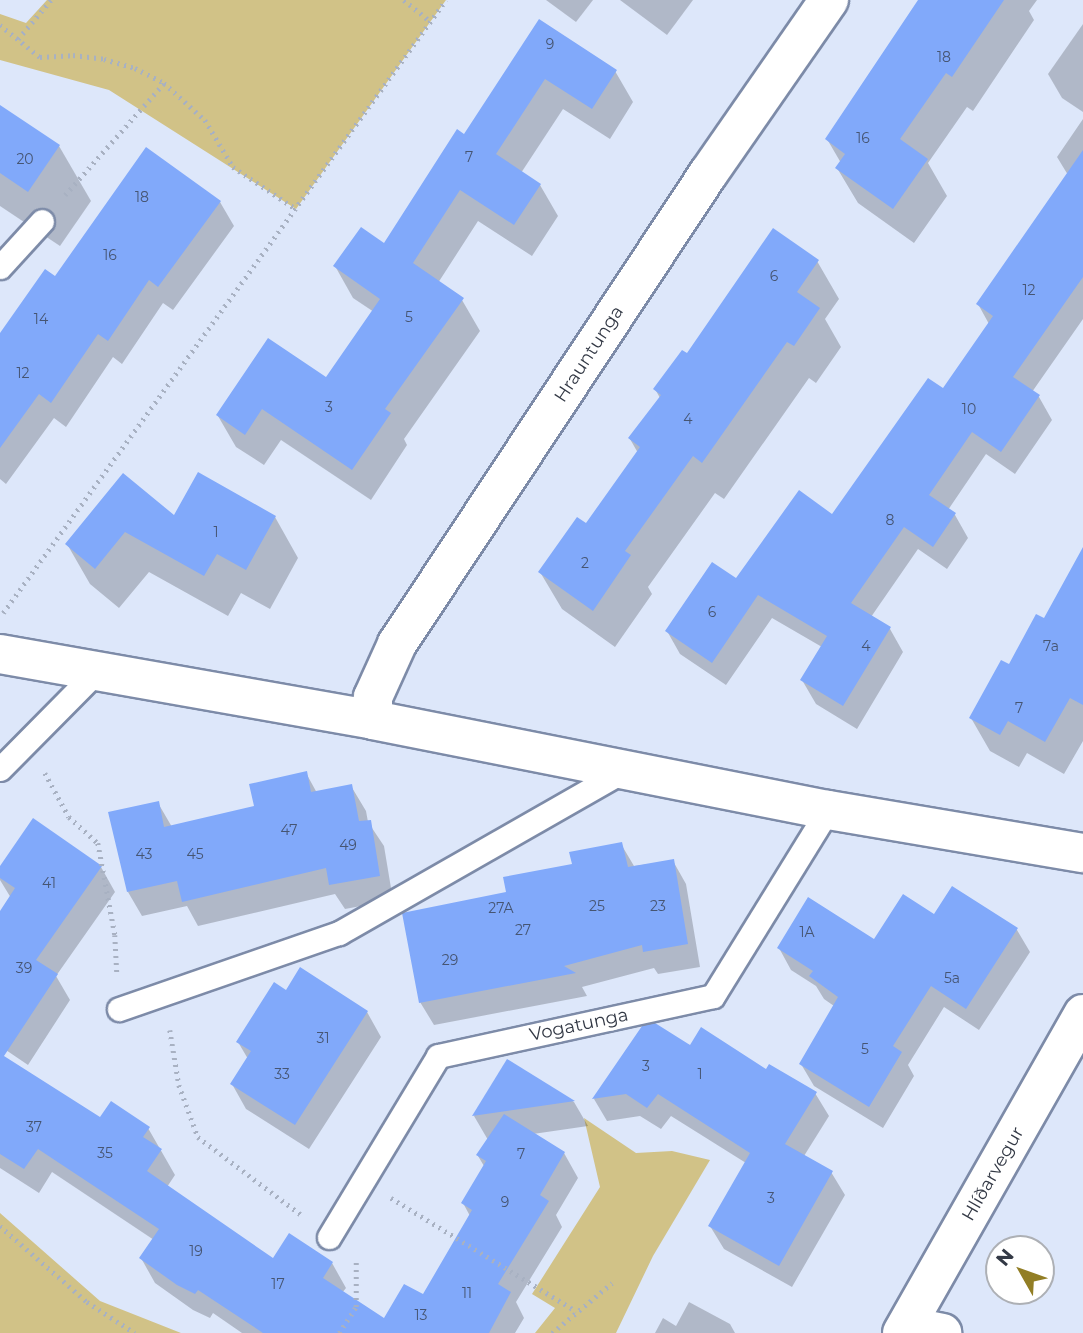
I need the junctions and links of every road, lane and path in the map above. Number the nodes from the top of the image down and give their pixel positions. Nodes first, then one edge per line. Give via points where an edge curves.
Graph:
1 (51, 0) edge
2 (404, 0) edge
3 (446, 0) edge
4 (829, 0) edge
5 (430, 22) junction
6 (0, 26) edge
7 (18, 40) junction
8 (164, 83) junction
9 (296, 209) junction
10 (42, 222) joint
11 (0, 267) edge
12 (0, 616) edge
13 (0, 654) edge
14 (97, 671) junction
15 (373, 720) junction
16 (27, 741) junction
17 (0, 769) edge
18 (623, 771) junction
19 (828, 810) junction
20 (1083, 853) edge
21 (164, 993) junction
22 (119, 1009) joint
23 (1083, 1014) edge
24 (363, 1181) junction
25 (0, 1226) edge
26 (329, 1237) junction
27 (612, 1283) dead end
28 (576, 1311) junction
29 (917, 1331) edge
30 (135, 1333) edge
31 (339, 1333) edge
32 (552, 1333) edge

1 - 7 path
2 - 5 path
3 - 5 path
4 - 15 street, Hrauntunga via 708,174 397,644 373,697
5 - 9 path
6 - 7 path
7 - 8 path via 40,57 104,59
8 - 9 path via 205,120 233,167
8 - 10 path
9 - 12 path
10 - 11 lane
13 - 14 street
14 - 15 street
14 - 16 lane
15 - 18 street
16 - 17 lane
16 - 22 path via 69,817 98,843 115,935
18 - 19 street
18 - 21 lane via 339,933
19 - 20 street
19 - 24 lane, Vogatunga via 713,996 438,1056
21 - 22 lane
21 - 26 path via 179,1085 198,1137
23 - 29 street, Hlíðarvegur
24 - 26 lane, Vogatunga
24 - 28 path
25 - 30 path via 87,1302
26 - 31 path via 356,1258 356,1307
27 - 28 path
28 - 32 path

